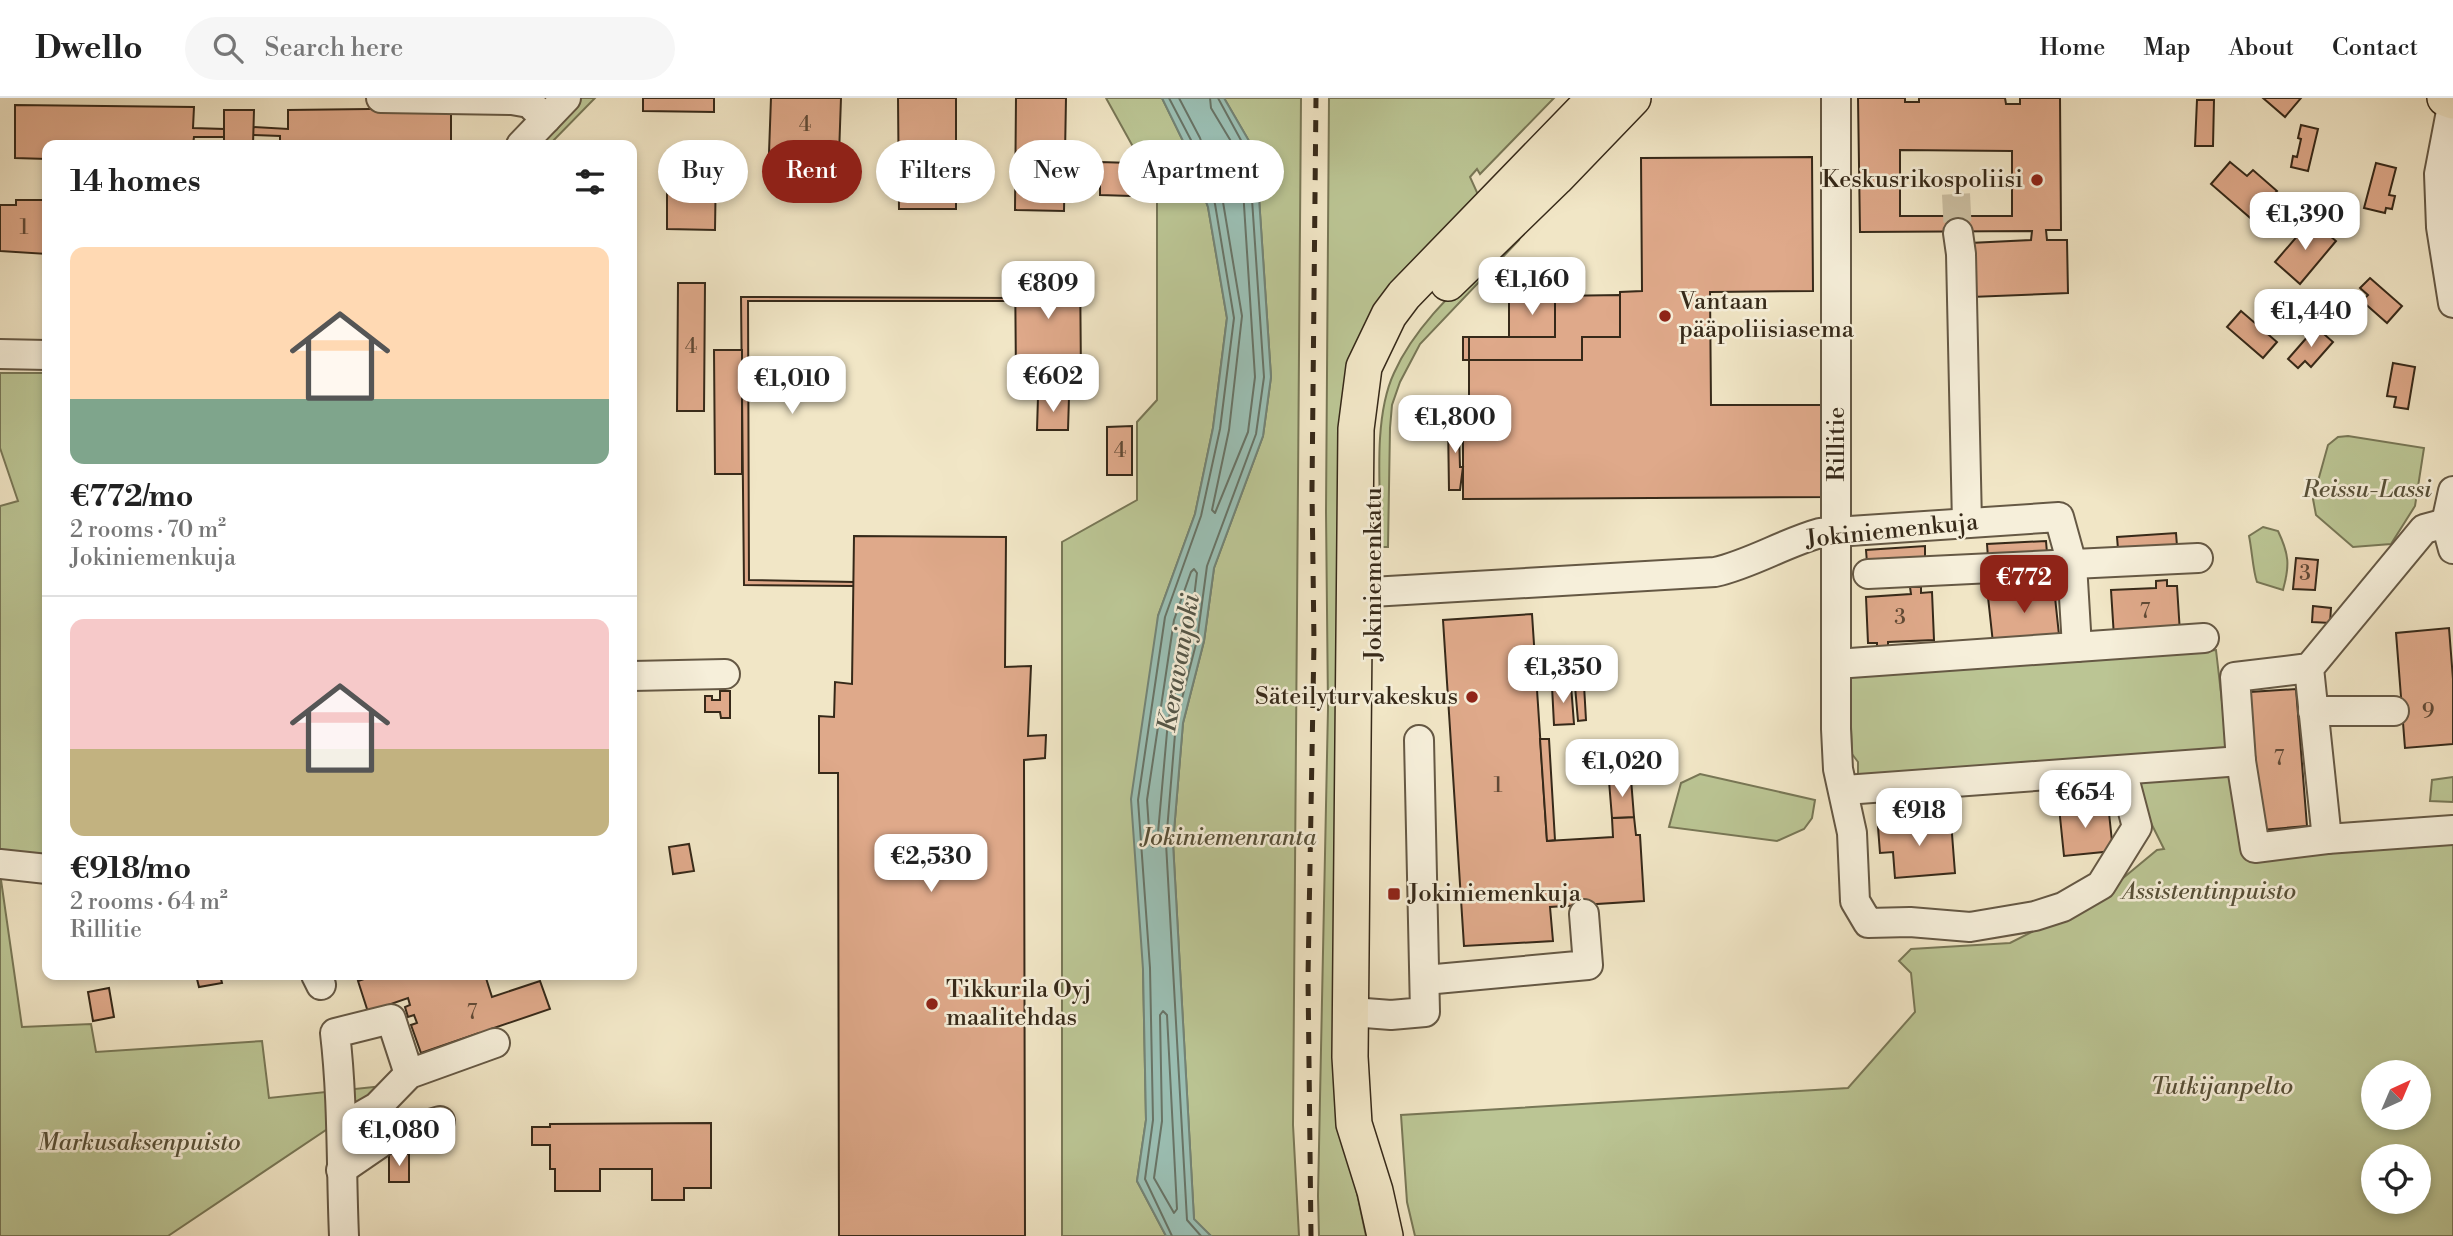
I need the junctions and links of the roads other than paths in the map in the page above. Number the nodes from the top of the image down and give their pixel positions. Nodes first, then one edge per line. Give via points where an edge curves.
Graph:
1 (381, 98) edge
2 (566, 98) edge
3 (1595, 98) edge
4 (1633, 98) edge
5 (1836, 98) edge
6 (2445, 98) edge
7 (2453, 101) edge
8 (545, 119) junction
9 (526, 140) edge
10 (1958, 233) tunnel mouth
11 (2453, 303) edge
12 (0, 354) edge
13 (42, 355) edge
14 (2453, 491) edge
15 (1968, 523) junction
16 (1838, 532) junction
17 (2450, 536) edge
18 (2198, 558) dead end
19 (2072, 564) junction
20 (1868, 574) dead end
21 (1364, 591) junction
22 (2204, 638) dead end
23 (2077, 647) junction
24 (1836, 664) junction
25 (2309, 668) junction
26 (725, 674) dead end
27 (637, 676) edge
28 (2394, 710) dead end
29 (2313, 712) junction
30 (1419, 740) dead end
31 (2241, 761) junction
32 (2122, 770) junction
33 (1845, 790) junction
34 (2453, 830) edge
35 (2327, 839) junction
36 (0, 864) edge
37 (42, 868) edge
38 (1584, 914) dead end
39 (1425, 980) junction
40 (1362, 1012) junction
41 (495, 1043) dead end
42 (410, 1074) junction
43 (440, 1121) dead end
44 (342, 1128) junction
45 (341, 1170) junction
46 (344, 1236) edge
47 (1385, 1236) edge

1 - 8 street via 512,100 529,103
2 - 8 street
3 - 21 main road, Jokiniemenkatu via 1404,295 1378,335 1364,367 1356,429
4 - 21 main road, Jokiniemenkatu via 1428,302 1398,341 1385,369 1375,423
5 - 16 street, Rillitie
6 - 7 main road
7 - 11 street via 2439,174 2441,226
8 - 9 street
10 - 15 street
12 - 13 street
14 - 17 street
15 - 16 street, Jokiniemenkuja
15 - 19 street, Jokiniemenkuja via 2059,517
16 - 21 street, Jokiniemenkuja via 1799,539 1715,572
16 - 24 street, Rillitie
17 - 25 street via 2424,529
18 - 19 street
19 - 20 street
19 - 23 street
21 - 40 main road, Jokiniemenkatu
22 - 23 street
23 - 24 street
24 - 33 street, Rillitie via 1838,769
25 - 29 street
25 - 31 street via 2235,677
26 - 27 street
28 - 29 street
29 - 35 street
30 - 39 street
31 - 32 street
31 - 35 street via 2255,848
32 - 33 street
32 - 33 street, Rillitie via 2137,827 2101,886 2035,916 1970,927 1868,923 1855,901
34 - 35 street
36 - 37 street
38 - 39 street via 1588,965
39 - 40 street via 1425,1012
40 - 47 main road, Jokiniemenkatu via 1375,1191
41 - 42 street
42 - 44 street via 377,1107
42 - 44 street via 391,1019 335,1033
43 - 45 street via 392,1135
44 - 45 street
45 - 46 street

